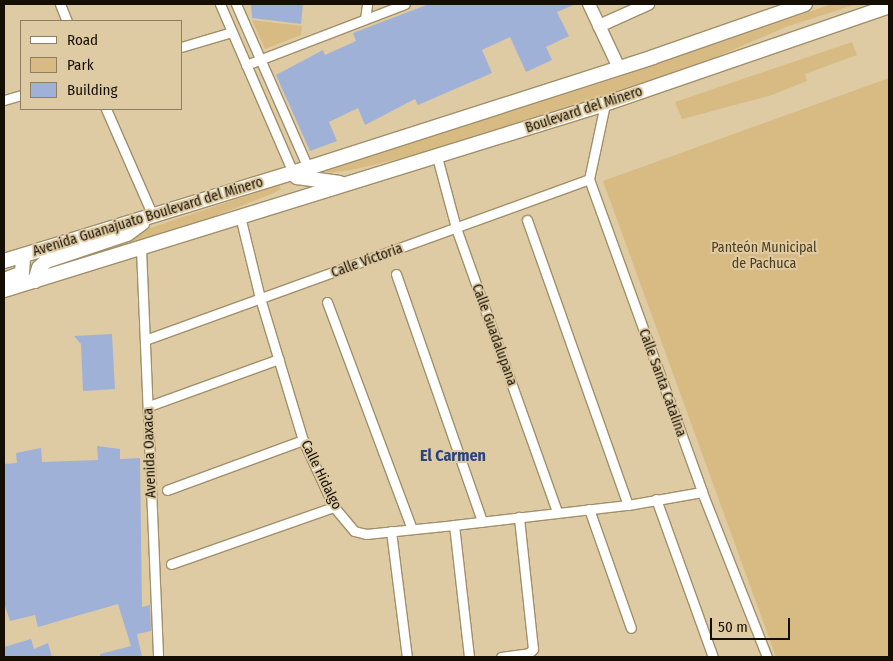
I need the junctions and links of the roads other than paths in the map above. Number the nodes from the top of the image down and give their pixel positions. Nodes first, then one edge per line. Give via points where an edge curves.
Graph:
1 (60, 4) edge
2 (220, 4) edge
3 (236, 4) edge
4 (367, 4) edge
5 (405, 4) edge
6 (589, 4) edge
7 (648, 4) edge
8 (805, 4) edge
9 (889, 6) edge
10 (365, 19) junction
11 (68, 20) edge
12 (599, 26) junction
13 (232, 32) junction
14 (182, 47) edge
15 (261, 60) junction
16 (246, 65) junction
17 (619, 68) junction
18 (20, 95) edge
19 (4, 100) edge
20 (604, 104) junction
21 (106, 110) edge
22 (437, 157) junction
23 (301, 173) junction
24 (589, 180) junction
25 (346, 184) junction
26 (275, 205) junction
27 (153, 216) junction
28 (240, 216) junction
29 (527, 220) dead end
30 (456, 228) junction
31 (78, 249) junction
32 (141, 249) junction
33 (14, 260) edge
34 (76, 269) junction
35 (44, 272) junction
36 (396, 274) dead end
37 (4, 280) edge
38 (4, 290) edge
39 (260, 298) junction
40 (327, 302) dead end
41 (145, 340) junction
42 (279, 359) junction
43 (149, 406) junction
44 (303, 440) junction
45 (167, 490) dead end
46 (702, 492) junction
47 (656, 499) junction
48 (628, 505) junction
49 (334, 507) junction
50 (589, 509) junction
51 (557, 512) junction
52 (519, 517) junction
53 (482, 521) junction
54 (454, 525) junction
55 (412, 529) junction
56 (391, 531) junction
57 (171, 564) dead end
58 (631, 628) dead end
59 (158, 657) edge
60 (407, 657) edge
61 (469, 657) edge
62 (501, 657) edge
63 (713, 657) edge
64 (768, 657) edge

1 - 11 street
2 - 13 street
3 - 15 street
4 - 10 street
5 - 10 street
6 - 12 street
7 - 12 street
8 - 17 main road, Boulevard del Minero
9 - 20 main road, Boulevard del Minero
10 - 15 street
12 - 17 street
13 - 14 street
13 - 16 street
15 - 16 street
15 - 23 street
16 - 23 street
17 - 23 main road, Boulevard del Minero
18 - 19 street
20 - 22 main road, Boulevard del Minero
20 - 24 street
21 - 27 street
22 - 25 main road, Boulevard del Minero
22 - 30 street, Calle Guadalupana
23 - 25 main road
23 - 26 main road
23 - 27 main road, Avenida Guanajuato Boulevard del Minero
24 - 30 street, Calle Victoria
24 - 46 street, Calle Santa Catalina
25 - 26 main road, Boulevard del Minero
26 - 28 main road, Avenida Guanajuato Boulevard del Minero
27 - 31 main road via 126,234
27 - 33 main road, Avenida Guanajuato Boulevard del Minero
28 - 32 main road, Avenida Guanajuato Boulevard del Minero
28 - 39 street, Calle Hidalgo
29 - 48 street
30 - 39 street, Calle Victoria
30 - 51 street, Calle Guadalupana
31 - 34 main road via 73,257
31 - 35 main road via 53,257
32 - 34 main road, Avenida Guanajuato Boulevard del Minero
32 - 41 street, Avenida Oaxaca
33 - 35 main road
33 - 37 main road via 22,273
34 - 35 main road, Avenida Guanajuato Boulevard del Minero
35 - 38 main road, Avenida Guanajuato Boulevard del Minero via 35,281
36 - 53 street
39 - 41 street, Calle Victoria
39 - 42 street, Calle Hidalgo
40 - 55 street
41 - 43 street, Avenida Oaxaca
42 - 43 street
42 - 44 street, Calle Hidalgo
43 - 59 street, Avenida Oaxaca
44 - 45 street
44 - 49 street, Calle Hidalgo
46 - 47 street, Calle Hidalgo
46 - 64 street, Calle Santa Catalina
47 - 48 street, Calle Hidalgo
47 - 63 street
48 - 50 street, Calle Hidalgo
49 - 56 street, Calle Hidalgo via 354,531 366,534
49 - 57 street
50 - 51 street, Calle Hidalgo
50 - 58 street
51 - 52 street, Calle Hidalgo
52 - 53 street, Calle Hidalgo
52 - 62 street via 533,649 528,653
53 - 54 street, Calle Hidalgo
54 - 55 street, Calle Hidalgo
54 - 61 street
55 - 56 street, Calle Hidalgo
56 - 60 street

